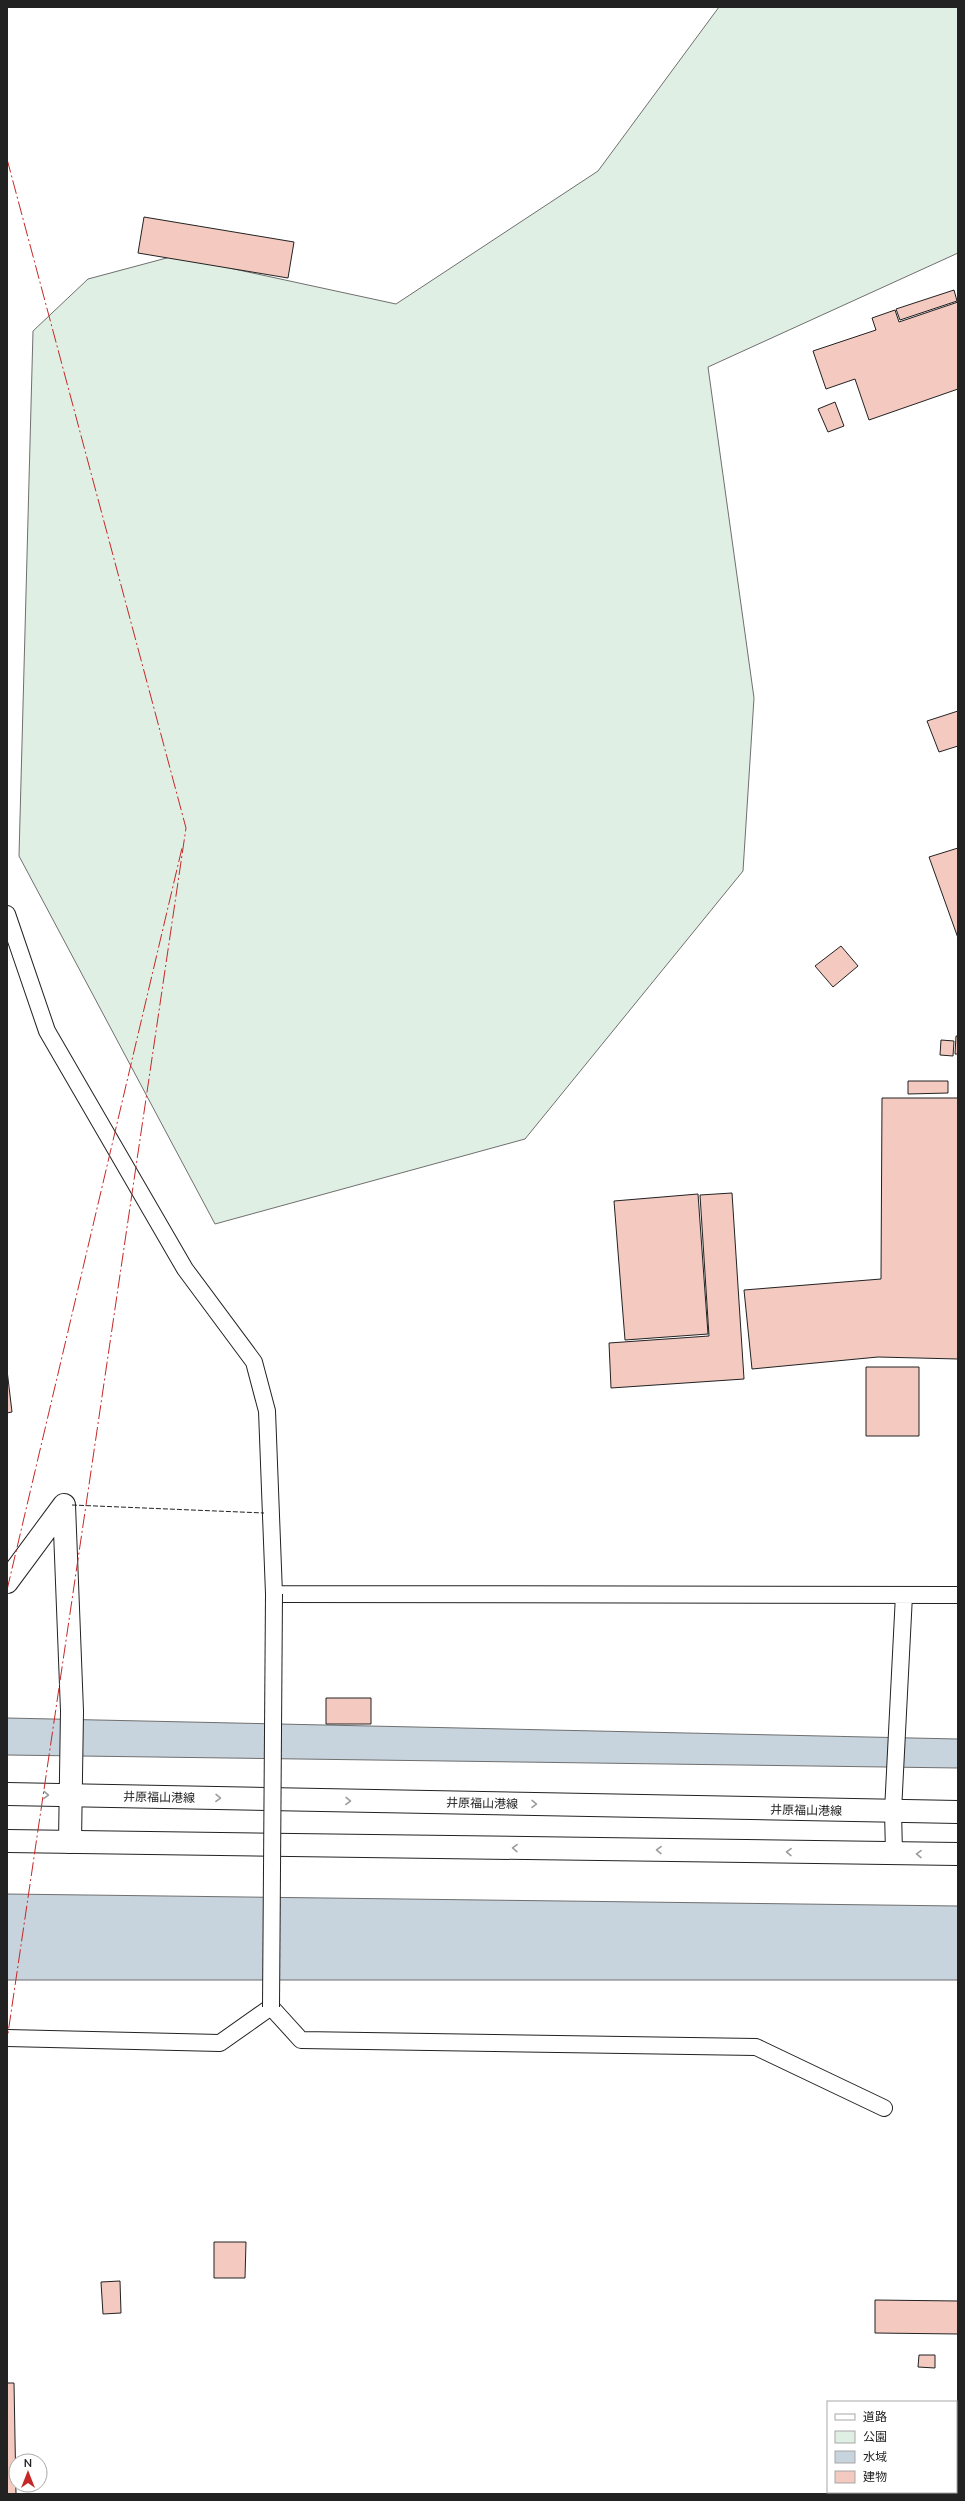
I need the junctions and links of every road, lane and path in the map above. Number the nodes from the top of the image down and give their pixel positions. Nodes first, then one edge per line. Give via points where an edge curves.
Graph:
1 (7, 914) edge
2 (7, 1582) edge
3 (274, 1594) junction
4 (904, 1595) junction
5 (958, 1595) edge
6 (7, 1794) edge
7 (70, 1796) junction
8 (893, 1811) junction
9 (958, 1812) edge
10 (7, 1841) edge
11 (70, 1842) junction
12 (894, 1854) junction
13 (958, 1854) edge
14 (271, 2007) junction
15 (7, 2038) edge
16 (884, 2108) dead end

1 - 3 lane via 46,1031 185,1269 254,1362 267,1411
2 - 7 main road via 64,1505 72,1711
3 - 4 lane
3 - 14 lane, bridge
4 - 5 lane
4 - 8 lane
6 -> 7 main road, 井原福山港線
7 -> 8 main road, 井原福山港線
7 - 11 main road
8 - 9 main road, 井原福山港線
8 - 12 lane
10 - 11 main road
12 -> 11 main road
13 -> 12 main road
14 - 15 lane via 220,2043
14 - 16 lane via 302,2040 756,2047

